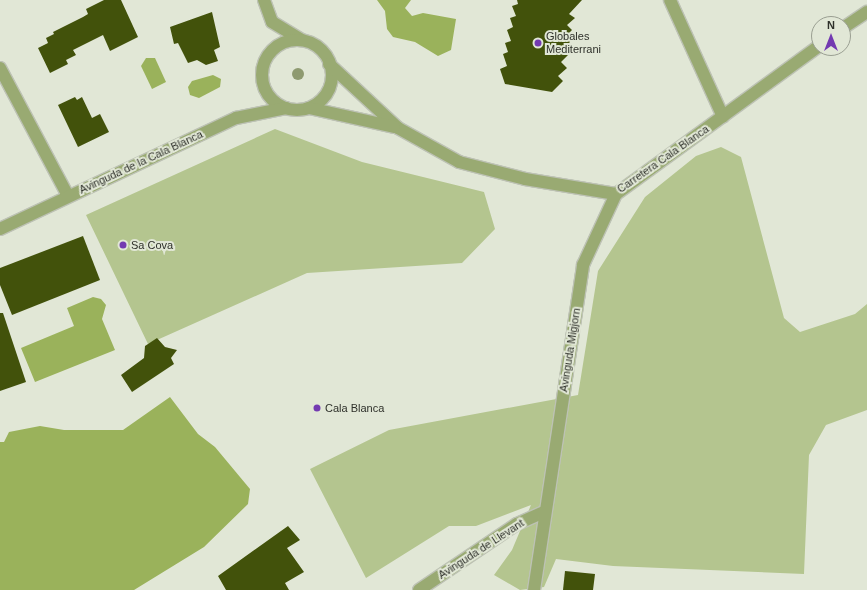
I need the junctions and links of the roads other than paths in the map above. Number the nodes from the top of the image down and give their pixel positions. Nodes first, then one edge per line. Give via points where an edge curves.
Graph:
1 (264, 0) edge
2 (670, 0) edge
3 (867, 12) edge
4 (851, 23) edge
5 (302, 40) junction
6 (811, 52) edge
7 (329, 64) junction
8 (0, 68) edge
9 (286, 108) junction
10 (309, 108) junction
11 (723, 118) junction
12 (398, 128) junction
13 (616, 194) junction
14 (68, 196) junction
15 (0, 229) edge
16 (544, 512) junction
17 (419, 590) edge
18 (534, 590) edge

1 - 5 street via 272,22
2 - 11 street
3 - 4 street
5 - 7 street via 322,50
5 - 9 street via 279,44 264,61 263,84 268,94
6 - 11 street, Carretera Cala Blanca
7 - 10 street via 331,82 326,93
7 - 12 street, Carretera Cala Blanca
8 - 14 street
9 - 10 street
9 - 14 street, Avinguda de la Cala Blanca via 236,118
10 - 12 street, Carretera Cala Blanca via 347,114
11 - 13 street, Carretera Cala Blanca
12 - 13 street, Carretera Cala Blanca via 459,162 525,179
13 - 16 street, Avinguda Migjorn via 583,265
14 - 15 street, Avinguda de la Cala Blanca
16 - 17 street, Avinguda de Llevant via 517,524
16 - 18 street, Avinguda Migjorn

